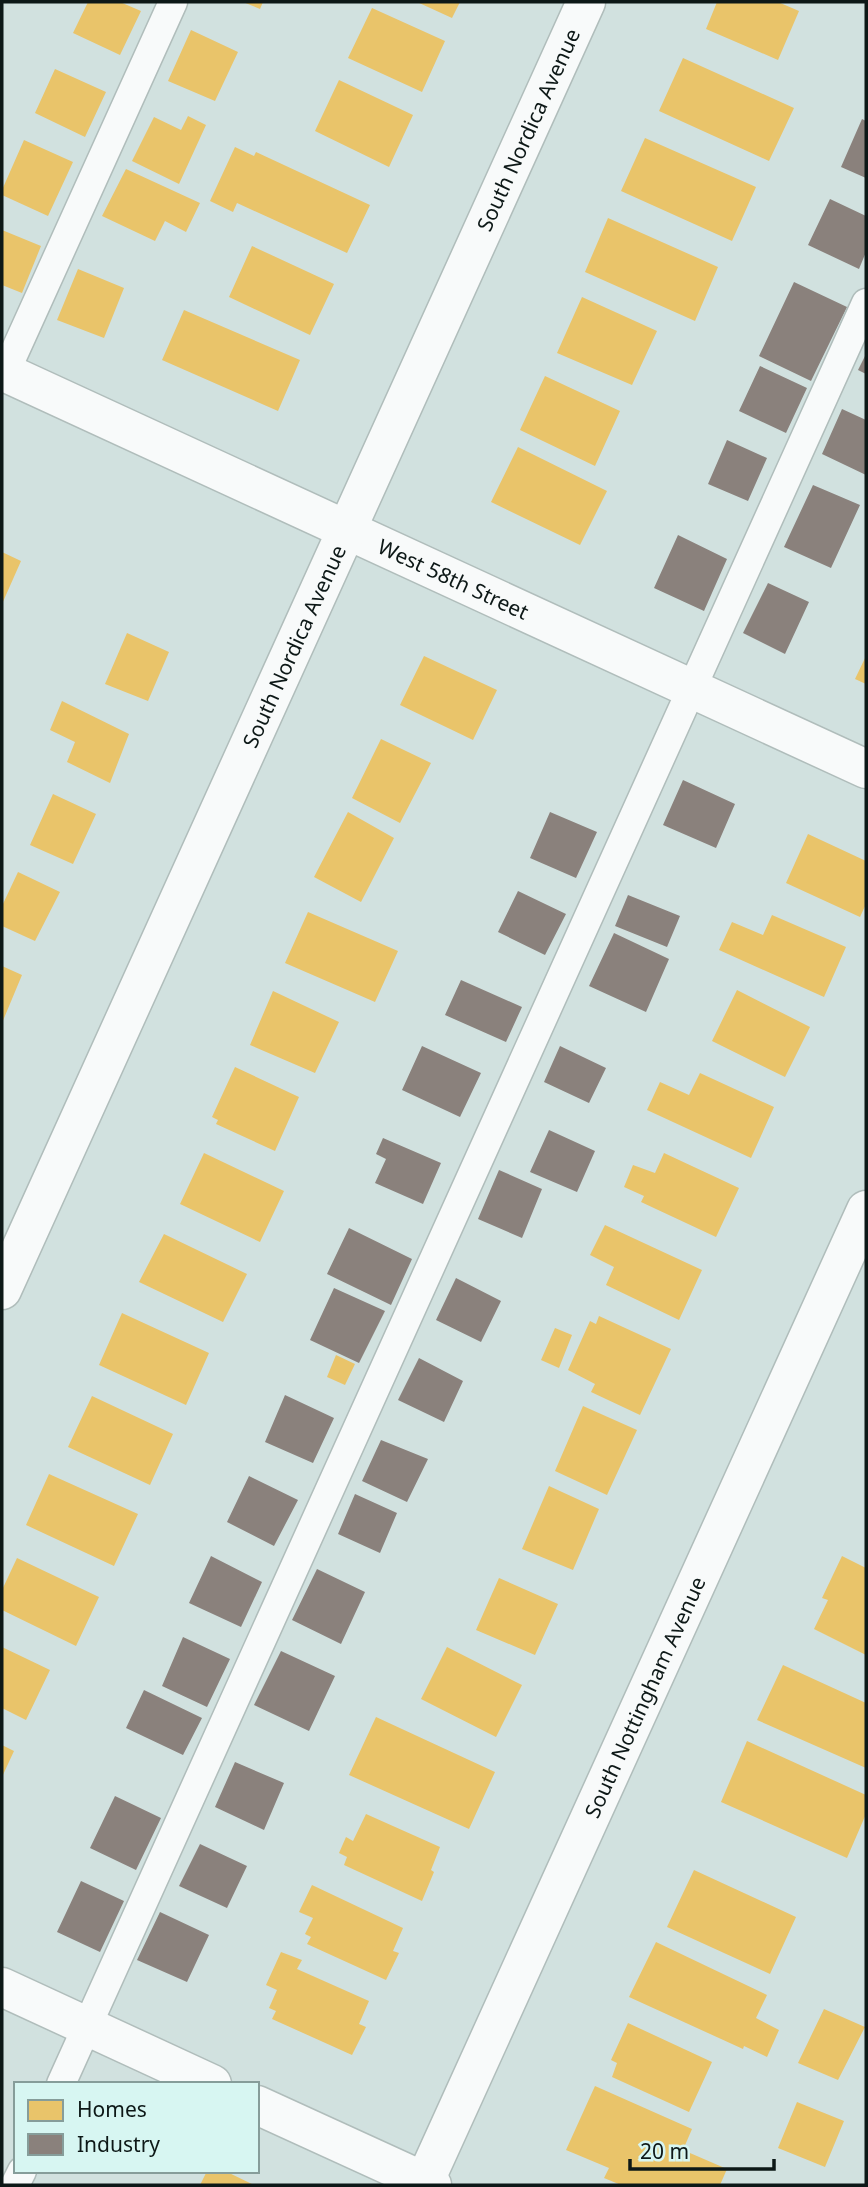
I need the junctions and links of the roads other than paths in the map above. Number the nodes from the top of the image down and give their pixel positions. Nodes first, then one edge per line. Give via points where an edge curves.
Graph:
1 (173, 2) edge
2 (586, 2) edge
3 (866, 303) edge
4 (4, 372) edge
5 (346, 530) junction
6 (692, 689) junction
7 (866, 769) edge
8 (866, 1210) edge
9 (2, 1290) edge
10 (2, 1987) edge
11 (87, 2026) junction
12 (62, 2082) edge
13 (208, 2082) edge
14 (259, 2106) edge
15 (427, 2184) edge

1 - 4 lane
2 - 5 street, South Nordica Avenue
3 - 6 lane
4 - 5 street, West 58th Street
5 - 6 street, West 58th Street
5 - 9 street, South Nordica Avenue
6 - 7 street, West 58th Street
6 - 11 lane
8 - 15 street, South Nottingham Avenue
10 - 11 street
11 - 12 lane
11 - 13 street
14 - 15 street

